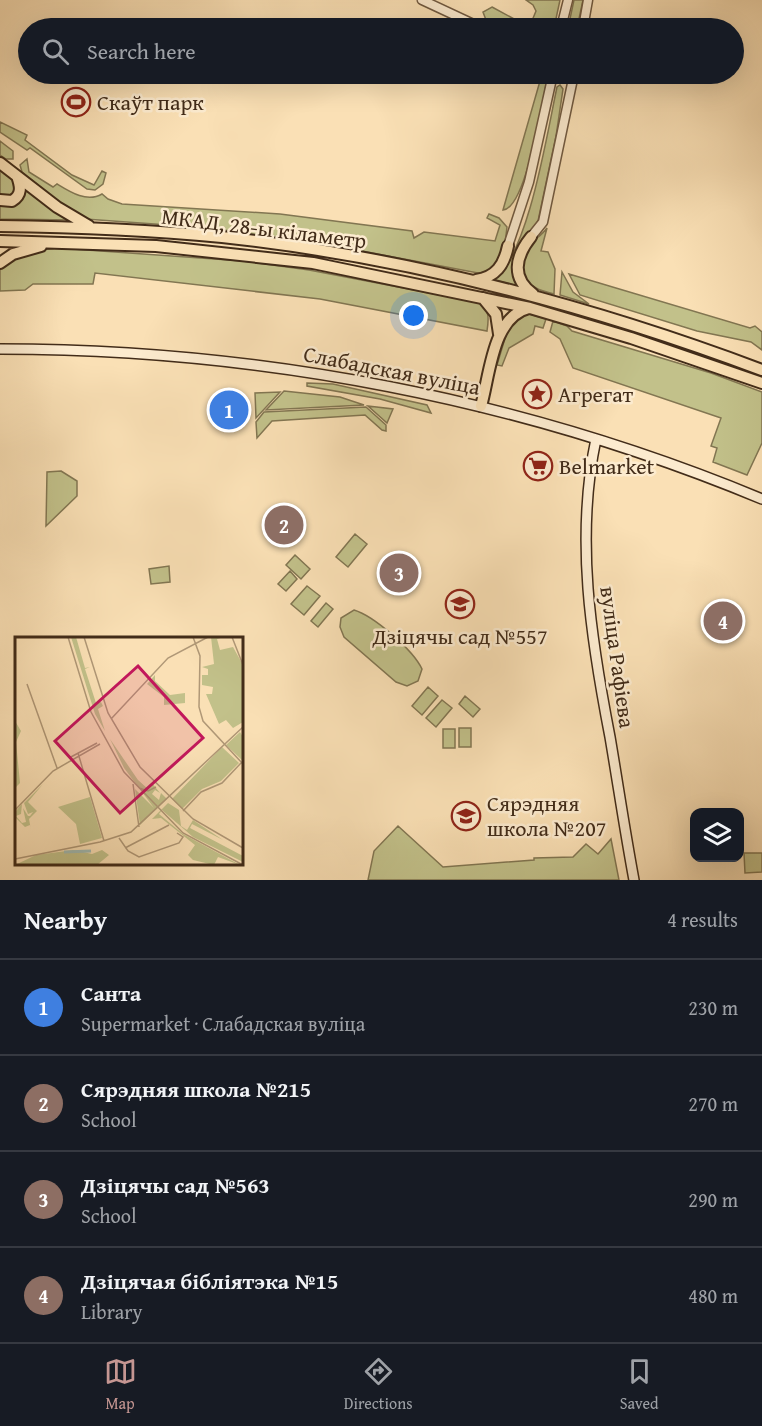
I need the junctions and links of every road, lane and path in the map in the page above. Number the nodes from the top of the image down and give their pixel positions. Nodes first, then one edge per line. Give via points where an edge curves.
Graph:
1 (422, 0) edge
2 (568, 0) edge
3 (588, 0) edge
4 (461, 18) edge
5 (564, 18) edge
6 (585, 18) edge
7 (551, 84) edge
8 (571, 84) edge
9 (0, 163) edge
10 (17, 176) junction
11 (0, 200) edge
12 (0, 226) edge
13 (100, 229) junction
14 (531, 237) joint
15 (0, 241) edge
16 (59, 242) junction
17 (508, 246) joint
18 (0, 263) edge
19 (469, 280) junction
20 (480, 296) junction
21 (538, 298) junction
22 (530, 308) junction
23 (499, 336) junction
24 (0, 349) edge
25 (762, 370) edge
26 (762, 383) edge
27 (481, 406) junction
28 (596, 439) junction
29 (762, 499) edge
30 (634, 880) edge

1 - 4 street
2 - 5 street
3 - 6 street
7 - 17 street via 529,182
8 - 14 street via 543,222
9 - 10 highway
10 - 11 highway via 19,195 12,201
10 - 13 highway via 77,220
12 - 13 highway, МКАД, 28-ы кіламетр
13 - 19 highway, МКАД, 28-ы кіламетр via 222,237
14 - 21 highway via 520,254 517,270 521,283
15 - 16 highway, МКАД, 28-ы кіламетр
16 - 18 highway via 27,249
16 - 20 highway, МКАД, 28-ы кіламетр via 267,257
17 - 19 highway via 505,261 497,271
19 - 21 highway, МКАД, 28-ы кіламетр
20 - 22 highway, МКАД, 28-ы кіламетр
20 - 23 highway via 496,314
21 - 25 highway, МКАД, 28-ы кіламетр
22 - 23 highway via 510,317
22 - 26 highway, МКАД, 28-ы кіламетр
23 - 27 highway
24 - 27 main road, Слабадская вуліца via 136,354 268,367
27 - 28 main road, Слабадская вуліца
28 - 29 main road, Слабадская вуліца via 672,463
28 - 30 main road, вуліца Рафіева via 587,504 590,612 598,680

